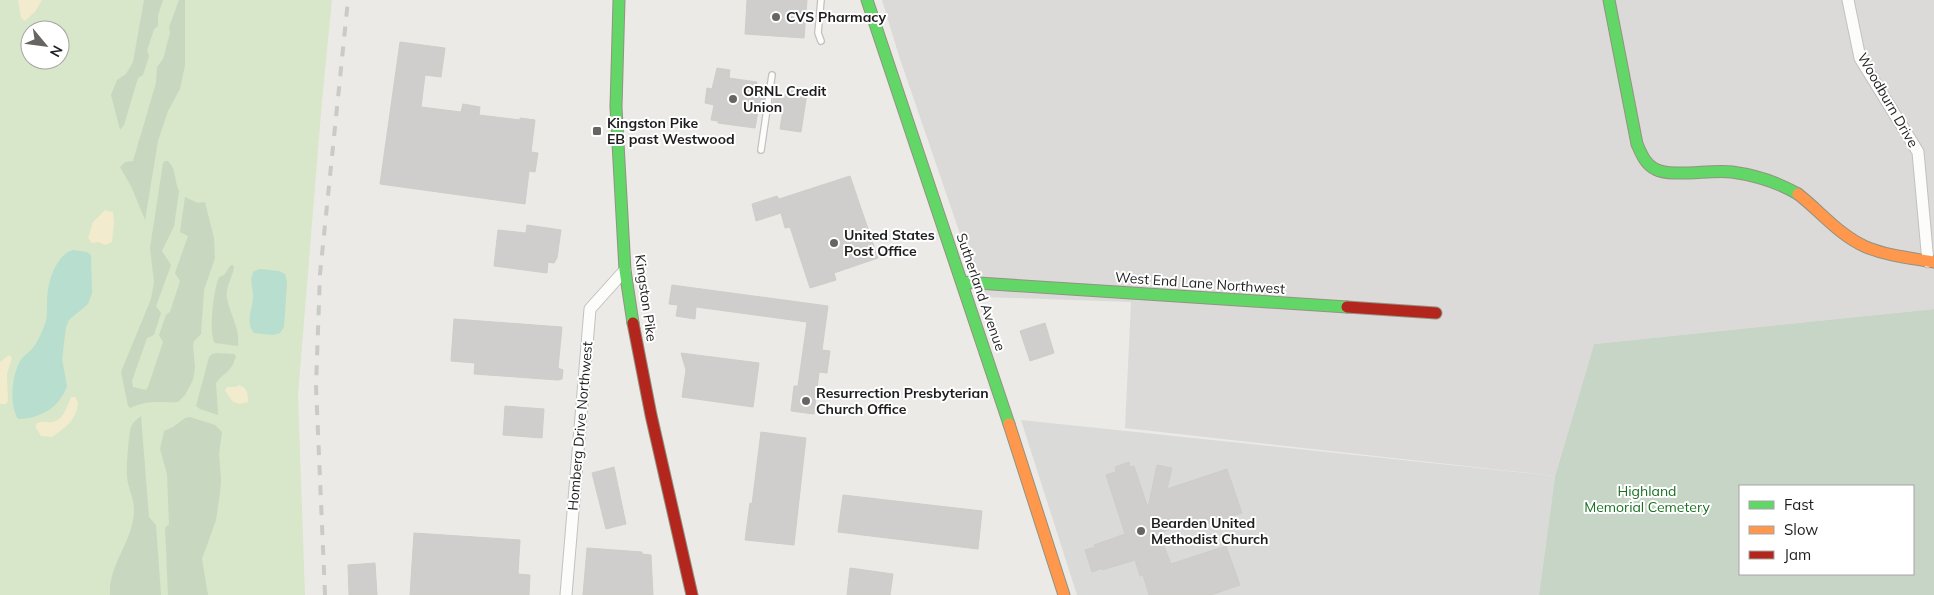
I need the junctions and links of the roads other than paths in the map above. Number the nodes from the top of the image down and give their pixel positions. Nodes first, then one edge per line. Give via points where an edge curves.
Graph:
1 (619, 0) edge
2 (821, 0) edge
3 (867, 0) edge
4 (1609, 0) edge
5 (1848, 0) edge
6 (821, 41) dead end
7 (772, 75) dead end
8 (761, 150) dead end
9 (1931, 262) edge
10 (625, 270) junction
11 (962, 282) junction
12 (1436, 313) dead end
13 (566, 595) edge
14 (692, 595) edge
15 (1064, 595) edge

1 - 10 street, Kingston Pike via 616,107
2 - 6 lane via 818,33
3 - 11 street, Sutherland Avenue
4 - 9 street via 1637,144 1644,159 1655,168 1669,172 1732,172 1760,178 1799,195 1836,228 1864,246 1889,255
5 - 9 street, Woodburn Drive via 1860,58 1918,152
7 - 8 lane
10 - 13 street, Homberg Drive Northwest via 590,309
10 - 14 street, Kingston Pike via 650,416
11 - 12 street, West End Lane Northwest
11 - 15 street, Sutherland Avenue

